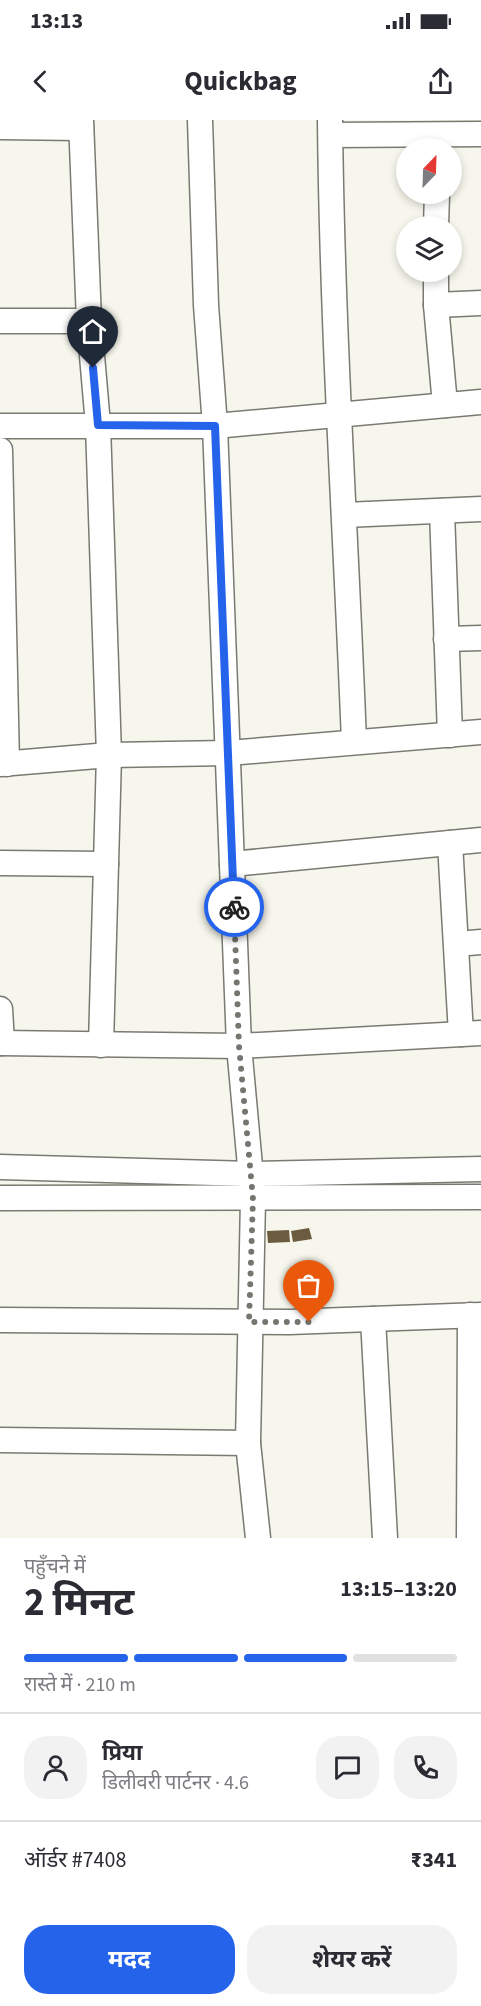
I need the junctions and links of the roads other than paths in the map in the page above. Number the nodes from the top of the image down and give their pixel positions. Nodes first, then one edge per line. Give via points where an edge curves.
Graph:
1 (200, 120) edge
2 (81, 124) edge
3 (0, 127) edge
4 (331, 128) edge
5 (481, 134) edge
6 (407, 138) edge
7 (459, 138) edge
8 (436, 282) edge
9 (481, 303) edge
10 (436, 305) junction
11 (0, 321) edge
12 (89, 321) junction
13 (481, 402) edge
14 (445, 405) junction
15 (338, 415) junction
16 (98, 425) junction
17 (0, 426) edge
18 (215, 426) junction
19 (0, 450) edge
20 (481, 509) edge
21 (442, 511) junction
22 (345, 514) junction
23 (1, 529) edge
24 (481, 638) edge
25 (446, 639) junction
26 (2, 652) edge
27 (481, 732) edge
28 (450, 735) junction
29 (354, 742) junction
30 (228, 753) junction
31 (109, 755) junction
32 (3, 764) edge
33 (481, 840) edge
34 (450, 843) junction
35 (0, 863) edge
36 (106, 864) junction
37 (232, 864) junction
38 (481, 942) edge
39 (457, 944) junction
40 (0, 1009) edge
41 (471, 1034) edge
42 (1, 1043) edge
43 (100, 1045) junction
44 (239, 1046) junction
45 (0, 1167) edge
46 (481, 1169) edge
47 (251, 1174) junction
48 (481, 1197) edge
49 (0, 1198) edge
50 (253, 1199) junction
51 (476, 1315) edge
52 (373, 1319) junction
53 (0, 1320) edge
54 (249, 1322) junction
55 (475, 1415) edge
56 (0, 1440) edge
57 (248, 1443) junction
58 (475, 1511) edge
59 (258, 1538) edge
60 (385, 1538) edge
61 (469, 1538) edge

1 - 18 street via 206,305
2 - 3 street
2 - 12 street
4 - 6 street
4 - 15 street
5 - 7 street
8 - 10 street
9 - 10 street
10 - 14 street
11 - 12 street
12 - 16 street
13 - 14 street
14 - 15 street
15 - 18 street
15 - 22 street
16 - 17 street
16 - 18 street
16 - 31 street
18 - 30 street
19 - 23 street
20 - 21 street
21 - 22 street
21 - 25 street
22 - 29 street
23 - 26 street
24 - 25 street
25 - 28 street
26 - 32 street
27 - 28 street
28 - 29 street
29 - 30 street
30 - 31 street
30 - 37 street
31 - 32 street
31 - 36 street
33 - 34 street
34 - 37 street
34 - 39 street
35 - 36 street
36 - 43 street
37 - 44 street
38 - 39 street
39 - 41 street
40 - 42 street
41 - 44 street
42 - 43 street
43 - 44 street
44 - 47 street
45 - 47 street
46 - 47 street
47 - 50 street
48 - 50 street
49 - 50 street
50 - 54 street
51 - 52 street
51 - 55 street
52 - 54 street
52 - 60 street
53 - 54 street
54 - 57 street
55 - 58 street
56 - 57 street
57 - 59 street
58 - 61 street

